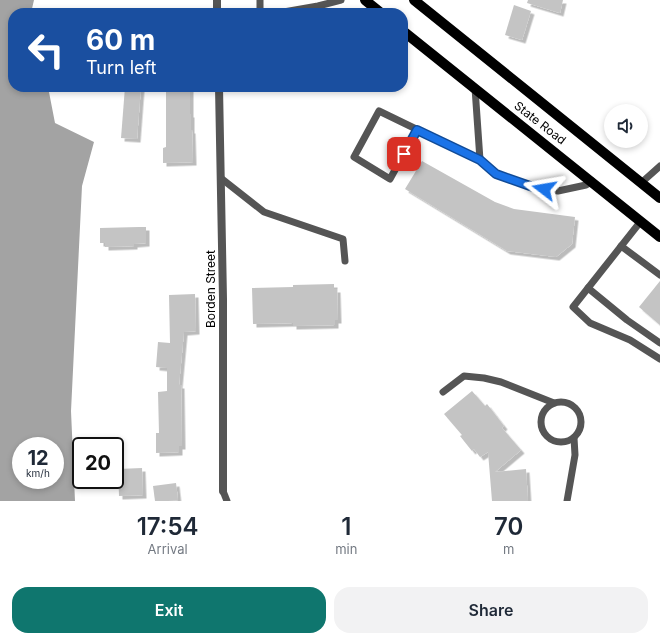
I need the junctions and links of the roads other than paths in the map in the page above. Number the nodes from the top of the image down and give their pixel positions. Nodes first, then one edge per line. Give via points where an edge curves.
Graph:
1 (312, 0) edge
2 (341, 0) edge
3 (364, 0) edge
4 (414, 0) edge
5 (318, 6) junction
6 (307, 8) edge
7 (374, 8) edge
8 (408, 35) edge
9 (475, 88) junction
10 (219, 92) edge
11 (417, 130) junction
12 (480, 160) junction
13 (660, 166) edge
14 (222, 179) junction
15 (592, 182) junction
16 (641, 183) junction
17 (660, 198) edge
18 (641, 221) junction
19 (660, 236) edge
20 (620, 246) junction
21 (345, 261) dead end
22 (660, 275) edge
23 (588, 288) junction
24 (660, 343) edge
25 (660, 359) edge
26 (443, 392) dead end
27 (554, 403) junction
28 (574, 438) junction
29 (223, 491) joint
30 (227, 501) edge
31 (567, 501) edge

1 - 5 lane
2 - 5 lane
3 - 7 main road
4 - 16 main road, State Road
5 - 6 lane
8 - 9 main road, State Road
9 - 12 lane
9 - 15 main road, State Road
10 - 14 street, Borden Street
11 - 11 lane via 379,111 354,157 390,179
11 - 12 lane
12 - 15 lane via 496,174 530,186 558,191
13 - 16 lane
14 - 21 lane via 264,212 343,238
14 - 29 street, Borden Street
15 - 18 main road, State Road
16 - 17 main road, State Road
18 - 19 main road, State Road
18 - 20 lane
20 - 22 lane
20 - 23 lane
23 - 24 lane
23 - 25 lane via 573,307 590,323 630,340
26 - 27 lane via 464,376 471,376 501,382
27 - 28 lane via 570,404 581,417 581,428
27 - 28 lane via 545,410 541,421 544,432 552,440 564,442
28 - 31 lane via 575,455
29 - 30 lane

